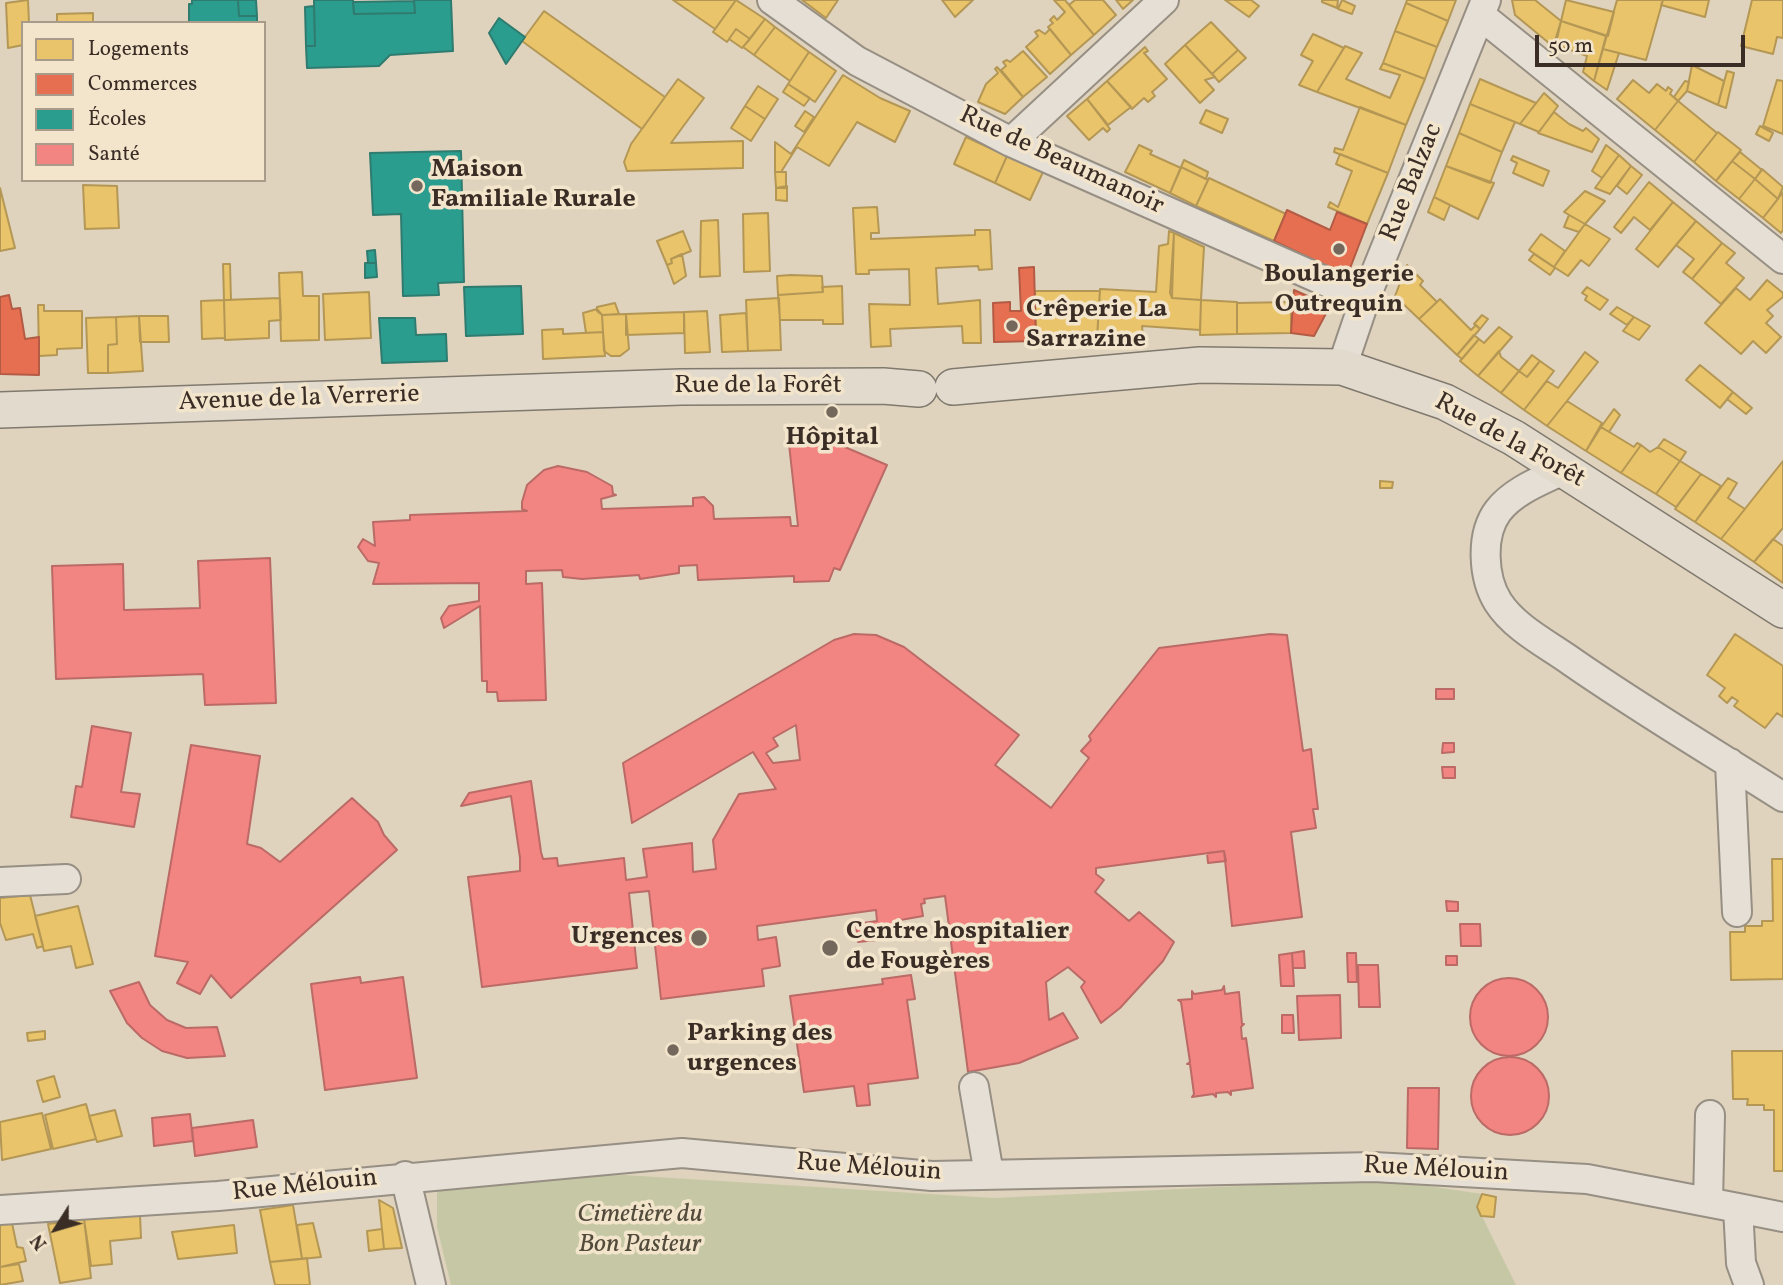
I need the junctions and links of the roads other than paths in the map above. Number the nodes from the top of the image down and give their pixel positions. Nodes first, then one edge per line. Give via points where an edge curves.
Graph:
1 (772, 0) edge
2 (1164, 0) edge
3 (1483, 8) edge
4 (1011, 142) junction
5 (1783, 259) edge
6 (1365, 299) junction
7 (1342, 367) junction
8 (597, 389) joint
9 (0, 410) edge
10 (1565, 469) junction
11 (1783, 610) edge
12 (1730, 764) junction
13 (1783, 797) edge
14 (66, 879) dead end
15 (0, 882) edge
16 (1737, 912) dead end
17 (974, 1087) dead end
18 (1710, 1115) dead end
19 (989, 1174) junction
20 (405, 1176) junction
21 (1708, 1202) junction
22 (1738, 1208) junction
23 (0, 1210) edge
24 (1783, 1217) edge
25 (431, 1285) edge
26 (1749, 1285) edge

1 - 4 street, Rue de Beaumanoir via 857,61
2 - 4 street
3 - 5 street
3 - 6 street, Rue Balzac
4 - 6 street, Rue de Beaumanoir
6 - 7 street, Rue Balzac
7 - 8 main road, Rue de la Forêt via 1200,365 936,388
7 - 10 main road, Rue de la Forêt via 1445,402
8 - 9 main road, Avenue de la Verrerie
10 - 11 main road, Rue de la Forêt
10 - 12 street via 1523,490 1498,511 1488,535 1485,560 1497,601 1516,622 1648,715
12 - 13 street
12 - 16 street
14 - 15 street
17 - 19 street
18 - 21 street
19 - 20 street, Rue Mélouin via 932,1176 682,1153
19 - 21 street, Rue Mélouin via 1374,1167 1587,1178
20 - 23 street, Rue Mélouin
20 - 25 street
21 - 22 street, Rue Mélouin
22 - 24 street, Rue Mélouin
22 - 26 street via 1741,1263

